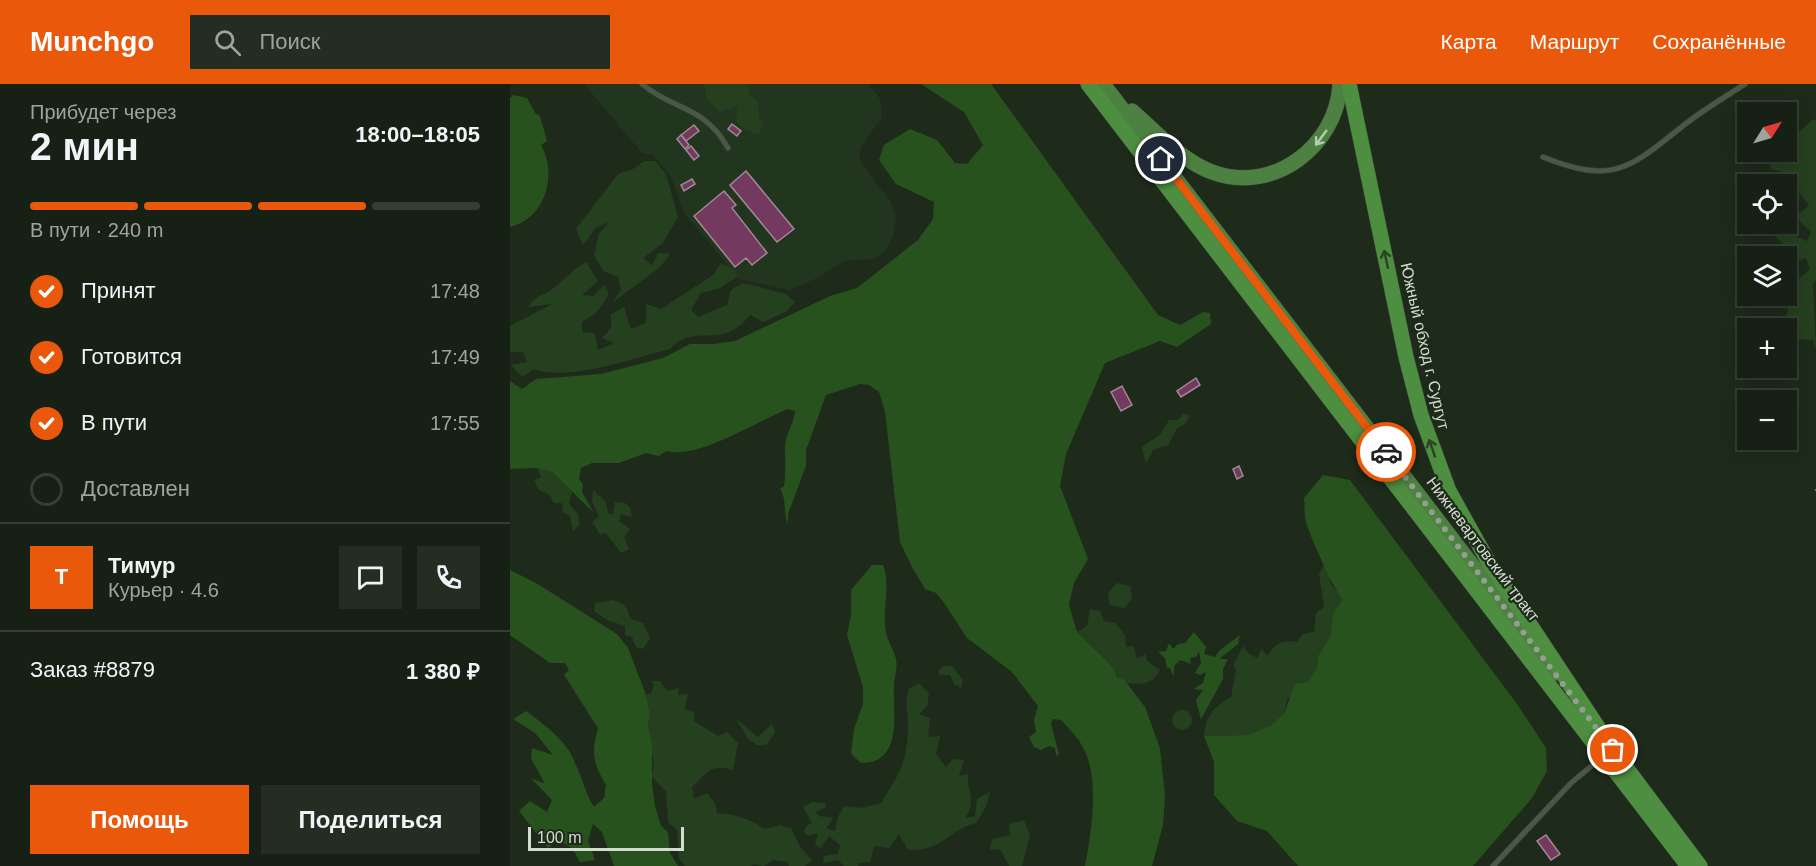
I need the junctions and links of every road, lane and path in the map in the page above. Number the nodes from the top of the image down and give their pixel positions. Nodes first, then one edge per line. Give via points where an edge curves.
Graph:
1 (642, 84) edge
2 (1088, 84) edge
3 (1104, 84) edge
4 (1340, 84) edge
5 (1349, 84) edge
6 (1745, 84) edge
7 (728, 148) dead end
8 (1543, 157) dead end
9 (1608, 753) junction
10 (1493, 866) edge
11 (1688, 866) edge
12 (1700, 866) edge

1 - 7 lane via 705,118
2 - 9 highway, Нижневартовский тракт
4 -> 3 main road via 1336,109 1317,145 1284,168 1253,177 1213,172 1198,165
3 - 9 main road, Нижневартовский тракт
9 -> 5 highway, Южный обход г. Сургут via 1469,530 1435,458 1406,357
6 - 8 lane via 1628,166 1598,171 1574,169
9 - 10 lane via 1572,783
9 - 11 highway, Нижневартовский тракт
9 - 12 highway, Нижневартовский тракт

